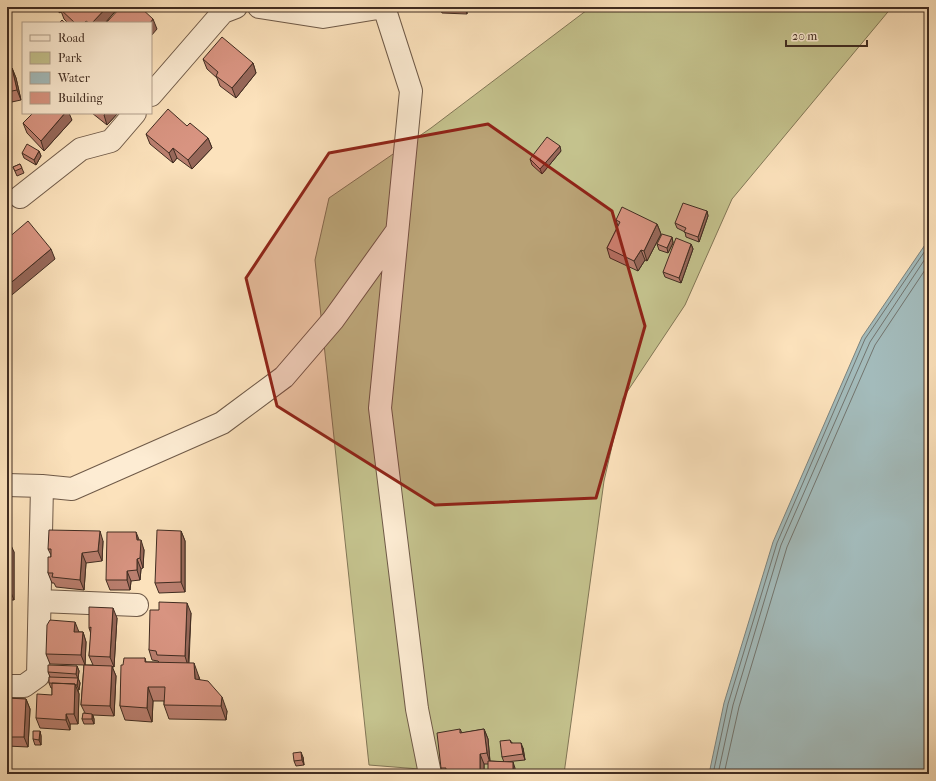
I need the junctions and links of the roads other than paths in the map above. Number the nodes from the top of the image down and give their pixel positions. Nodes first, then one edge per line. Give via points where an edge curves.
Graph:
1 (236, 7) edge
2 (259, 7) edge
3 (384, 7) edge
4 (152, 94) edge
5 (134, 114) edge
6 (20, 197) dead end
7 (397, 230) junction
8 (7, 485) edge
9 (42, 486) junction
10 (40, 601) junction
11 (137, 605) dead end
12 (7, 686) edge
13 (430, 774) edge

1 - 4 street via 223,12
2 - 3 street via 323,17
3 - 7 street via 411,91
5 - 6 street via 111,141 81,149
7 - 9 street via 333,320 284,377 222,423 72,489
7 - 13 street via 380,408 417,709
8 - 9 street
9 - 10 street
10 - 11 street
10 - 12 street via 38,676 24,686

